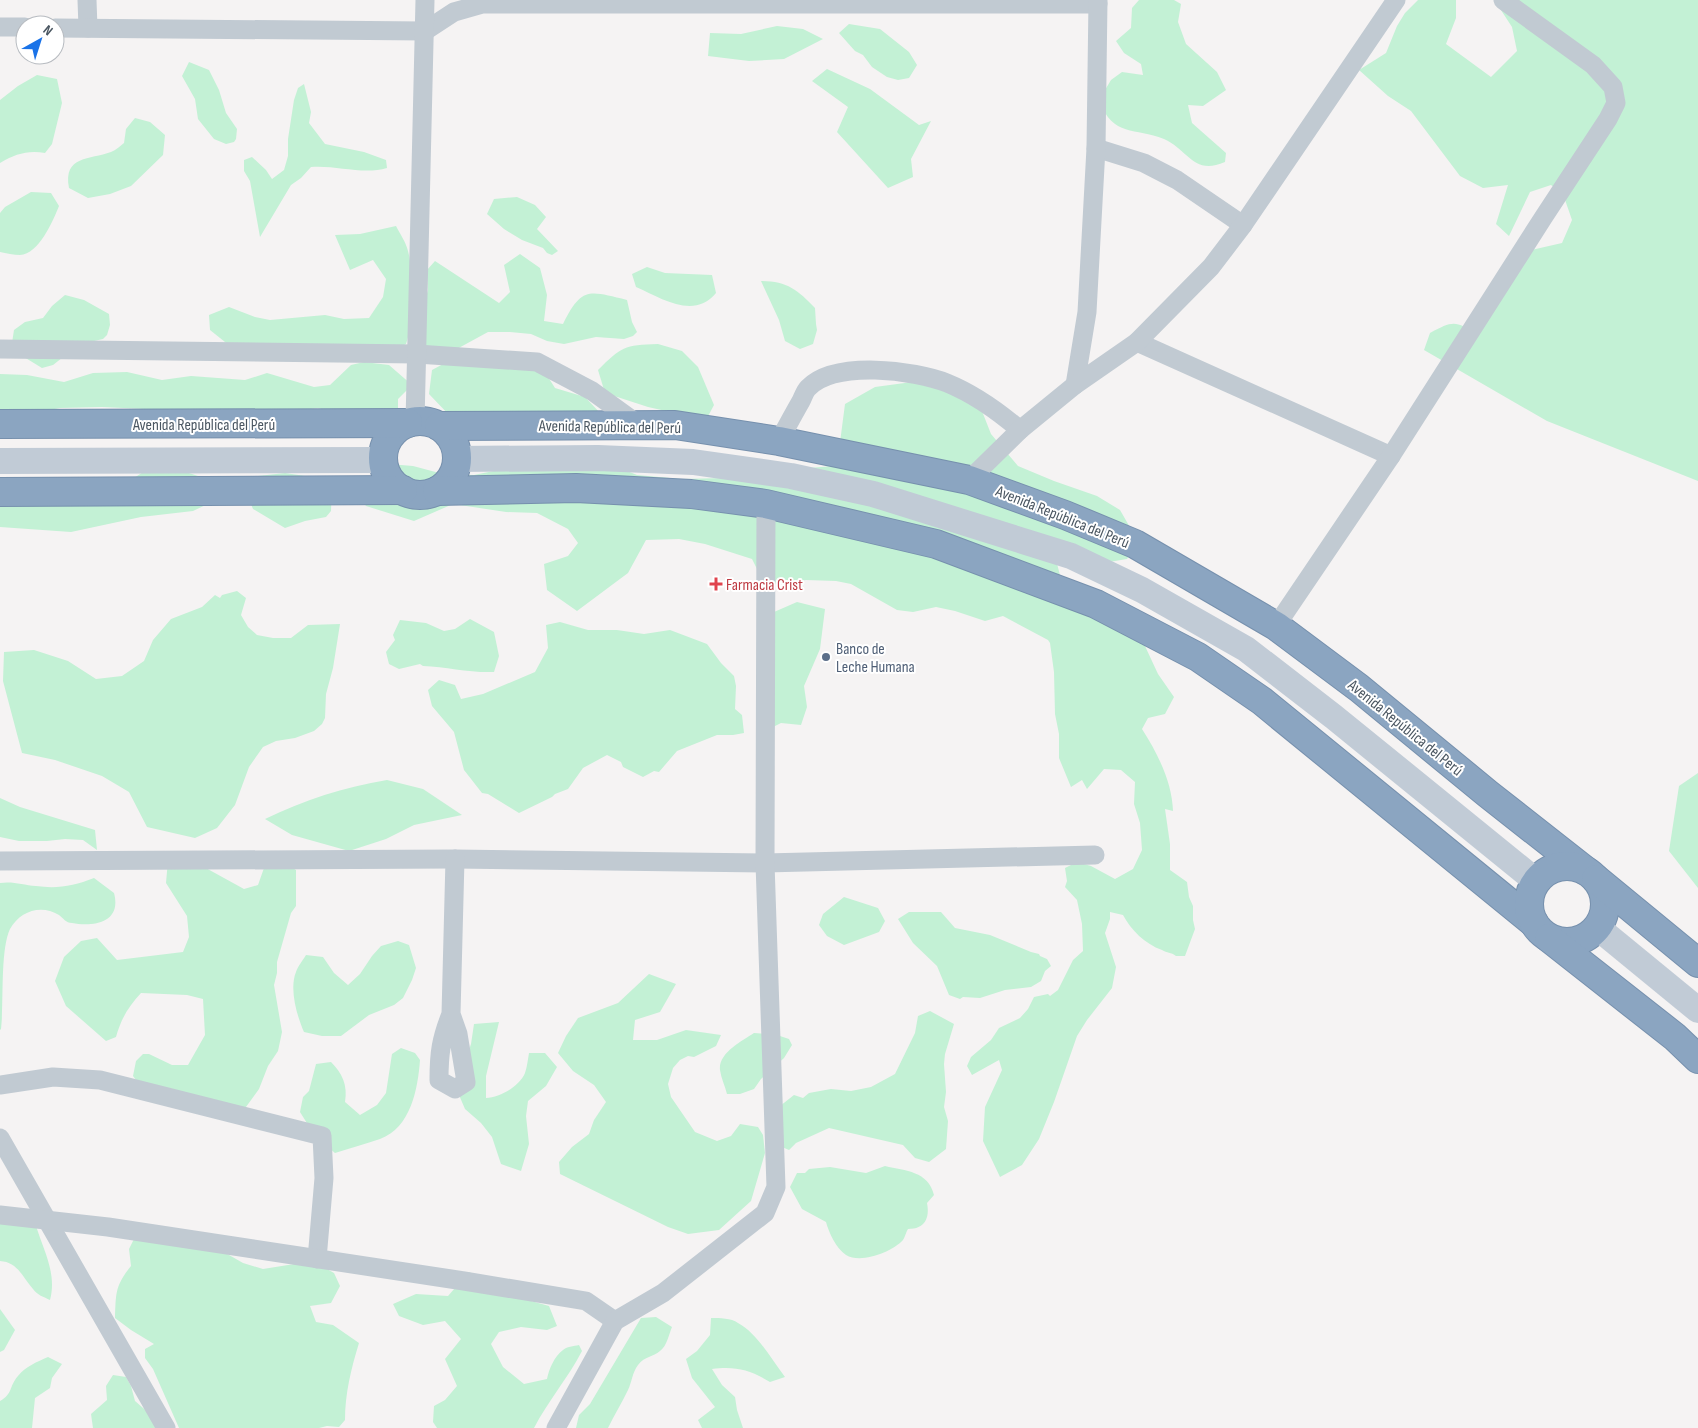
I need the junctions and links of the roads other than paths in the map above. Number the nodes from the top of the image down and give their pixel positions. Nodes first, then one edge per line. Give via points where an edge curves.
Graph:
1 (87, 0) edge
2 (425, 0) edge
3 (1396, 0) edge
4 (1503, 0) edge
5 (1098, 2) edge
6 (0, 27) edge
7 (15, 28) edge
8 (65, 28) edge
9 (88, 28) junction
10 (425, 31) junction
11 (1096, 148) junction
12 (1243, 225) junction
13 (1137, 342) junction
14 (0, 349) edge
15 (417, 354) junction
16 (1075, 385) junction
17 (0, 424) edge
18 (421, 424) junction
19 (639, 425) junction
20 (1020, 430) junction
21 (779, 441) junction
22 (1391, 456) junction
23 (457, 459) junction
24 (384, 460) junction
25 (0, 461) edge
26 (969, 480) junction
27 (403, 490) junction
28 (437, 491) junction
29 (0, 492) edge
30 (766, 504) junction
31 (1276, 626) junction
32 (1095, 855) dead end
33 (456, 859) junction
34 (0, 861) edge
35 (765, 864) junction
36 (1591, 875) junction
37 (1536, 881) junction
38 (1598, 928) junction
39 (1541, 931) junction
40 (1698, 963) edge
41 (1698, 1010) edge
42 (451, 1014) dead end
43 (1698, 1059) edge
44 (0, 1085) edge
45 (0, 1138) edge
46 (0, 1214) edge
47 (48, 1221) junction
48 (317, 1259) junction
49 (615, 1321) junction
50 (166, 1428) edge
51 (556, 1428) edge

1 - 9 street
2 - 10 street
3 - 12 street
4 - 22 street via 1593,65 1613,87 1616,103
5 - 10 street via 482,4 454,12
5 - 11 street
6 - 7 street
8 - 9 street
9 - 10 street
10 - 15 street
11 - 12 street via 1144,163 1176,180
11 - 16 street via 1087,312
12 - 13 street via 1211,267
13 - 16 street
13 - 22 street
14 - 15 street
15 - 18 street
15 - 19 street via 538,362 592,391
16 - 20 street
17 - 18 highway, Avenida República del Perú
18 - 19 highway, Avenida República del Perú
18 - 23 highway via 447,432 456,449
18 - 24 highway via 393,434 387,441
19 - 21 highway, Avenida República del Perú via 675,425
20 - 21 street via 981,401 946,383 897,371 857,370 829,375 808,388
20 - 26 street
21 - 26 highway, Avenida República del Perú
22 - 31 street
23 - 28 highway via 451,478
23 - 37 street via 598,458 693,462 791,476 873,494 1071,556 1142,590 1246,649
24 - 25 street
24 - 27 highway via 390,478
26 - 31 highway, Avenida República del Perú via 1134,544
27 - 28 highway via 420,494
27 - 29 highway
28 - 30 highway via 576,488 690,494
30 - 35 street
30 - 39 highway via 936,544 1096,604 1198,657 1262,701
31 - 36 highway, Avenida República del Perú via 1359,688
32 - 35 street
33 - 34 street
33 - 35 street
33 - 42 street
35 - 49 street via 776,1187 765,1214 663,1293
36 - 37 highway via 1576,867 1565,866 1554,868
36 - 38 highway via 1602,888 1605,898 1603,919
36 - 40 highway, Avenida República del Perú
37 - 39 highway via 1531,891 1530,913
38 - 39 highway via 1590,936 1570,943 1559,942
38 - 41 street
39 - 43 highway
44 - 48 street via 53,1076 100,1080 322,1136 324,1178
45 - 47 street
46 - 47 street
47 - 48 street
47 - 50 street
48 - 49 street via 586,1301
49 - 51 street

